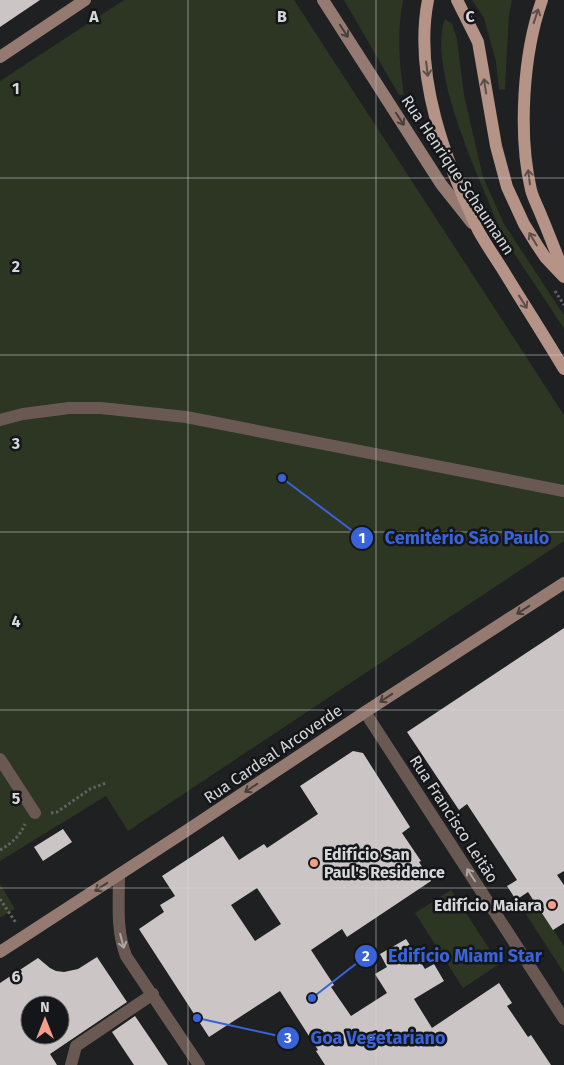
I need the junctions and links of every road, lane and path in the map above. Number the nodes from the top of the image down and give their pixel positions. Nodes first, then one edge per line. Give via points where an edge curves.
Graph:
1 (85, 0) edge
2 (324, 0) edge
3 (428, 0) edge
4 (457, 0) edge
5 (542, 0) edge
6 (0, 57) edge
7 (479, 231) junction
8 (564, 272) edge
9 (564, 277) edge
10 (564, 369) edge
11 (0, 420) edge
12 (564, 491) edge
13 (564, 584) edge
14 (365, 712) junction
15 (0, 759) edge
16 (35, 813) dead end
17 (119, 875) junction
18 (0, 899) edge
19 (24, 937) junction
20 (0, 952) edge
21 (153, 994) junction
22 (564, 1019) edge
23 (71, 1065) edge
24 (199, 1065) edge

1 - 6 main road
2 -> 7 main road, Rua Henrique Schaumann via 441,184
3 -> 7 main road via 424,20 431,101 442,143
9 -> 4 main road via 537,245 506,187 478,42
8 -> 5 main road via 531,191 525,143 528,59 534,22
7 -> 10 main road, Rua Henrique Schaumann
11 - 12 street via 69,408 102,408 186,417
13 -> 14 main road, Rua Cardeal Arcoverde
14 -> 17 main road, Rua Cardeal Arcoverde
22 -> 14 street, Rua Francisco Leitão
15 - 16 street
17 -> 19 main road, Rua Cardeal Arcoverde
17 -> 21 street via 122,944 126,956
18 - 19 path
19 - 20 main road, Rua Cardeal Arcoverde
21 - 23 street via 76,1046
21 - 24 street

